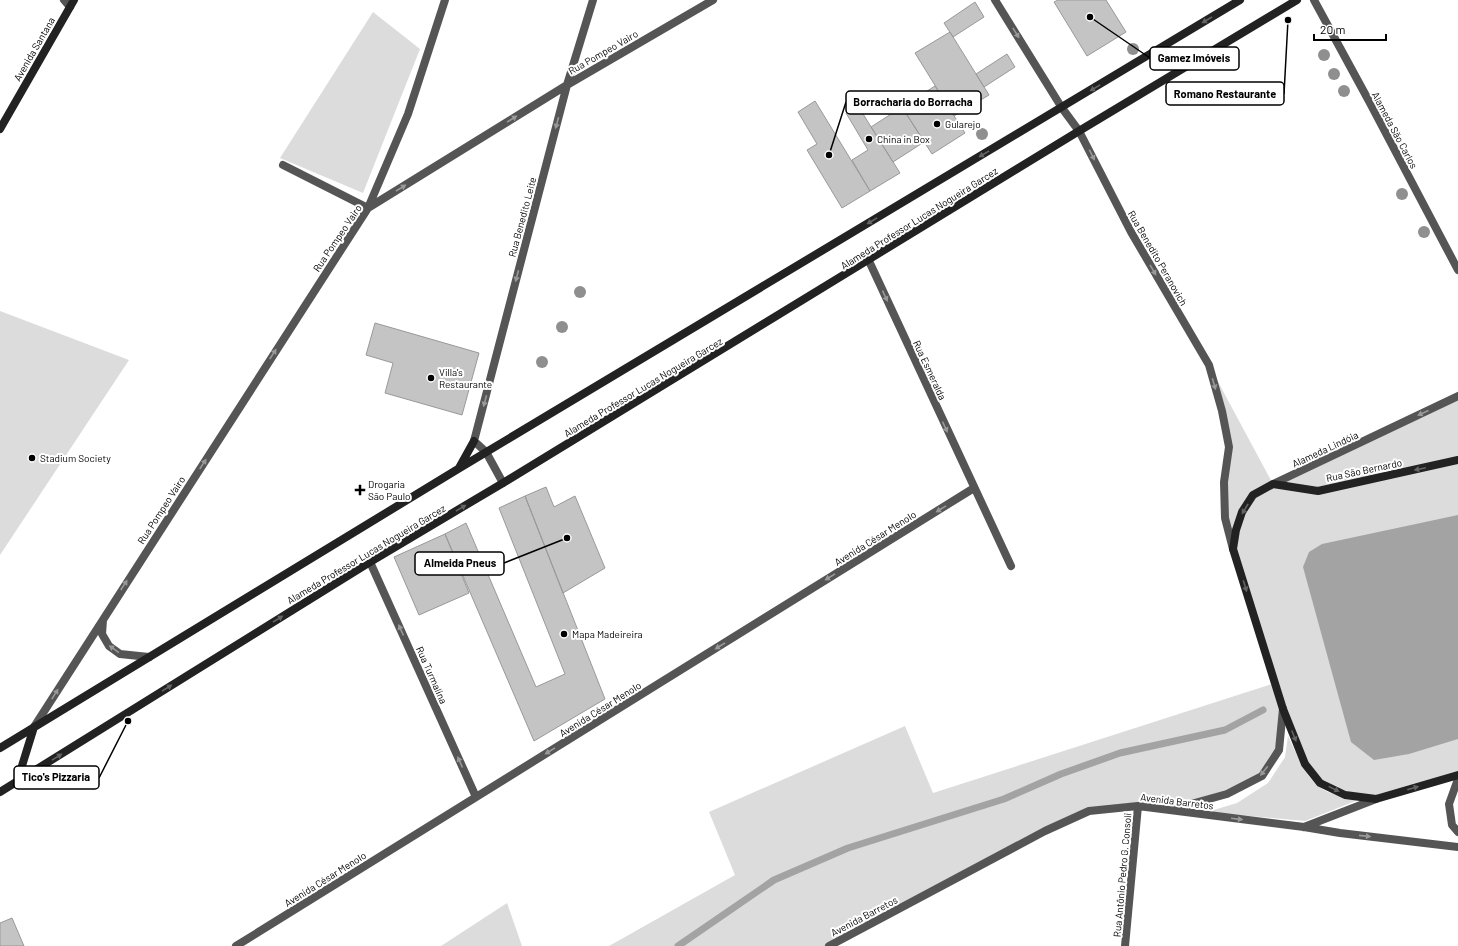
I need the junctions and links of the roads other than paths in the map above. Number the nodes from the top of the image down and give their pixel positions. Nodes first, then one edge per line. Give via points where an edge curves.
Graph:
1 (64, 0) edge
2 (445, 0) edge
3 (593, 0) edge
4 (713, 0) edge
5 (995, 0) edge
6 (1240, 0) edge
7 (1297, 0) edge
8 (1314, 0) edge
9 (72, 4) edge
10 (567, 85) junction
11 (1062, 108) junction
12 (0, 129) edge
13 (1079, 131) junction
14 (284, 165) dead end
15 (368, 208) junction
16 (869, 261) junction
17 (1458, 270) edge
18 (1458, 396) edge
19 (474, 441) junction
20 (486, 452) junction
21 (1458, 460) edge
22 (458, 469) junction
23 (503, 484) junction
24 (1273, 484) junction
25 (974, 488) junction
26 (1233, 549) junction
27 (370, 562) junction
28 (1011, 566) dead end
29 (103, 617) junction
30 (149, 657) junction
31 (1283, 709) junction
32 (34, 726) junction
33 (0, 748) edge
34 (1458, 775) edge
35 (1458, 779) edge
36 (17, 782) junction
37 (0, 792) edge
38 (476, 797) junction
39 (1376, 799) junction
40 (1138, 806) junction
41 (1170, 810) junction
42 (1304, 827) junction
43 (1458, 832) edge
44 (1458, 847) edge
45 (236, 946) edge
46 (829, 946) edge
47 (1125, 946) edge

1 - 9 street
2 - 15 street via 408,114
3 - 10 street, Rua Benedito Leite
4 - 10 street, Rua Pompeo Vairo
5 -> 11 street, Rua Benedito Peranovich
6 -> 11 main road, Alameda Professor Lucas Nogueira Garcez
7 - 13 main road, Alameda Professor Lucas Nogueira Garcez
8 - 17 street, Alameda São Carlos
9 - 12 main road, Avenida Santana
15 -> 10 street, Rua Pompeo Vairo
10 -> 19 street, Rua Benedito Leite
11 - 13 street, Rua Benedito Peranovich
11 -> 20 main road, Alameda Professor Lucas Nogueira Garcez
13 - 16 main road, Alameda Professor Lucas Nogueira Garcez
13 -> 26 street, Rua Benedito Peranovich via 1131,232 1208,365 1222,411 1229,447 1224,482 1225,518
14 - 15 street
29 -> 15 street, Rua Pompeo Vairo
16 - 23 main road, Alameda Professor Lucas Nogueira Garcez
16 -> 25 street, Rua Esmeralda
18 -> 24 street, Alameda Lindóia
19 - 20 street
19 - 22 main road
20 - 22 main road, Alameda Professor Lucas Nogueira Garcez
20 - 23 street
21 -> 24 main road, Rua São Bernardo via 1318,490
22 - 30 main road, Alameda Professor Lucas Nogueira Garcez
27 -> 23 main road, Alameda Professor Lucas Nogueira Garcez
24 -> 26 main road, Alameda Lindóia via 1253,495 1242,512
25 - 28 street, Rua Esmeralda
25 -> 38 street, Avenida César Menolo
26 -> 31 main road
36 -> 27 main road, Alameda Professor Lucas Nogueira Garcez
38 -> 27 street, Rua Turmalina
30 -> 29 street via 120,654 109,646 102,634
32 -> 29 street, Rua Pompeo Vairo
30 - 32 main road, Alameda Professor Lucas Nogueira Garcez
31 -> 39 main road via 1305,764 1320,783 1345,795
31 -> 41 street via 1279,750 1262,776 1227,794
32 - 33 main road, Alameda Professor Lucas Nogueira Garcez
32 - 36 main road
39 -> 34 main road
35 - 43 street via 1449,804 1452,825
36 - 37 main road, Alameda Professor Lucas Nogueira Garcez
38 - 45 street, Avenida César Menolo
39 - 42 street
40 - 41 street, Avenida Barretos
40 - 46 street, Avenida Barretos via 1089,811 1045,831
40 - 47 street, Rua Antônio Pedro G. Consoli
41 -> 42 street, Avenida Barretos
42 -> 44 street, Avenida Barretos via 1340,834

